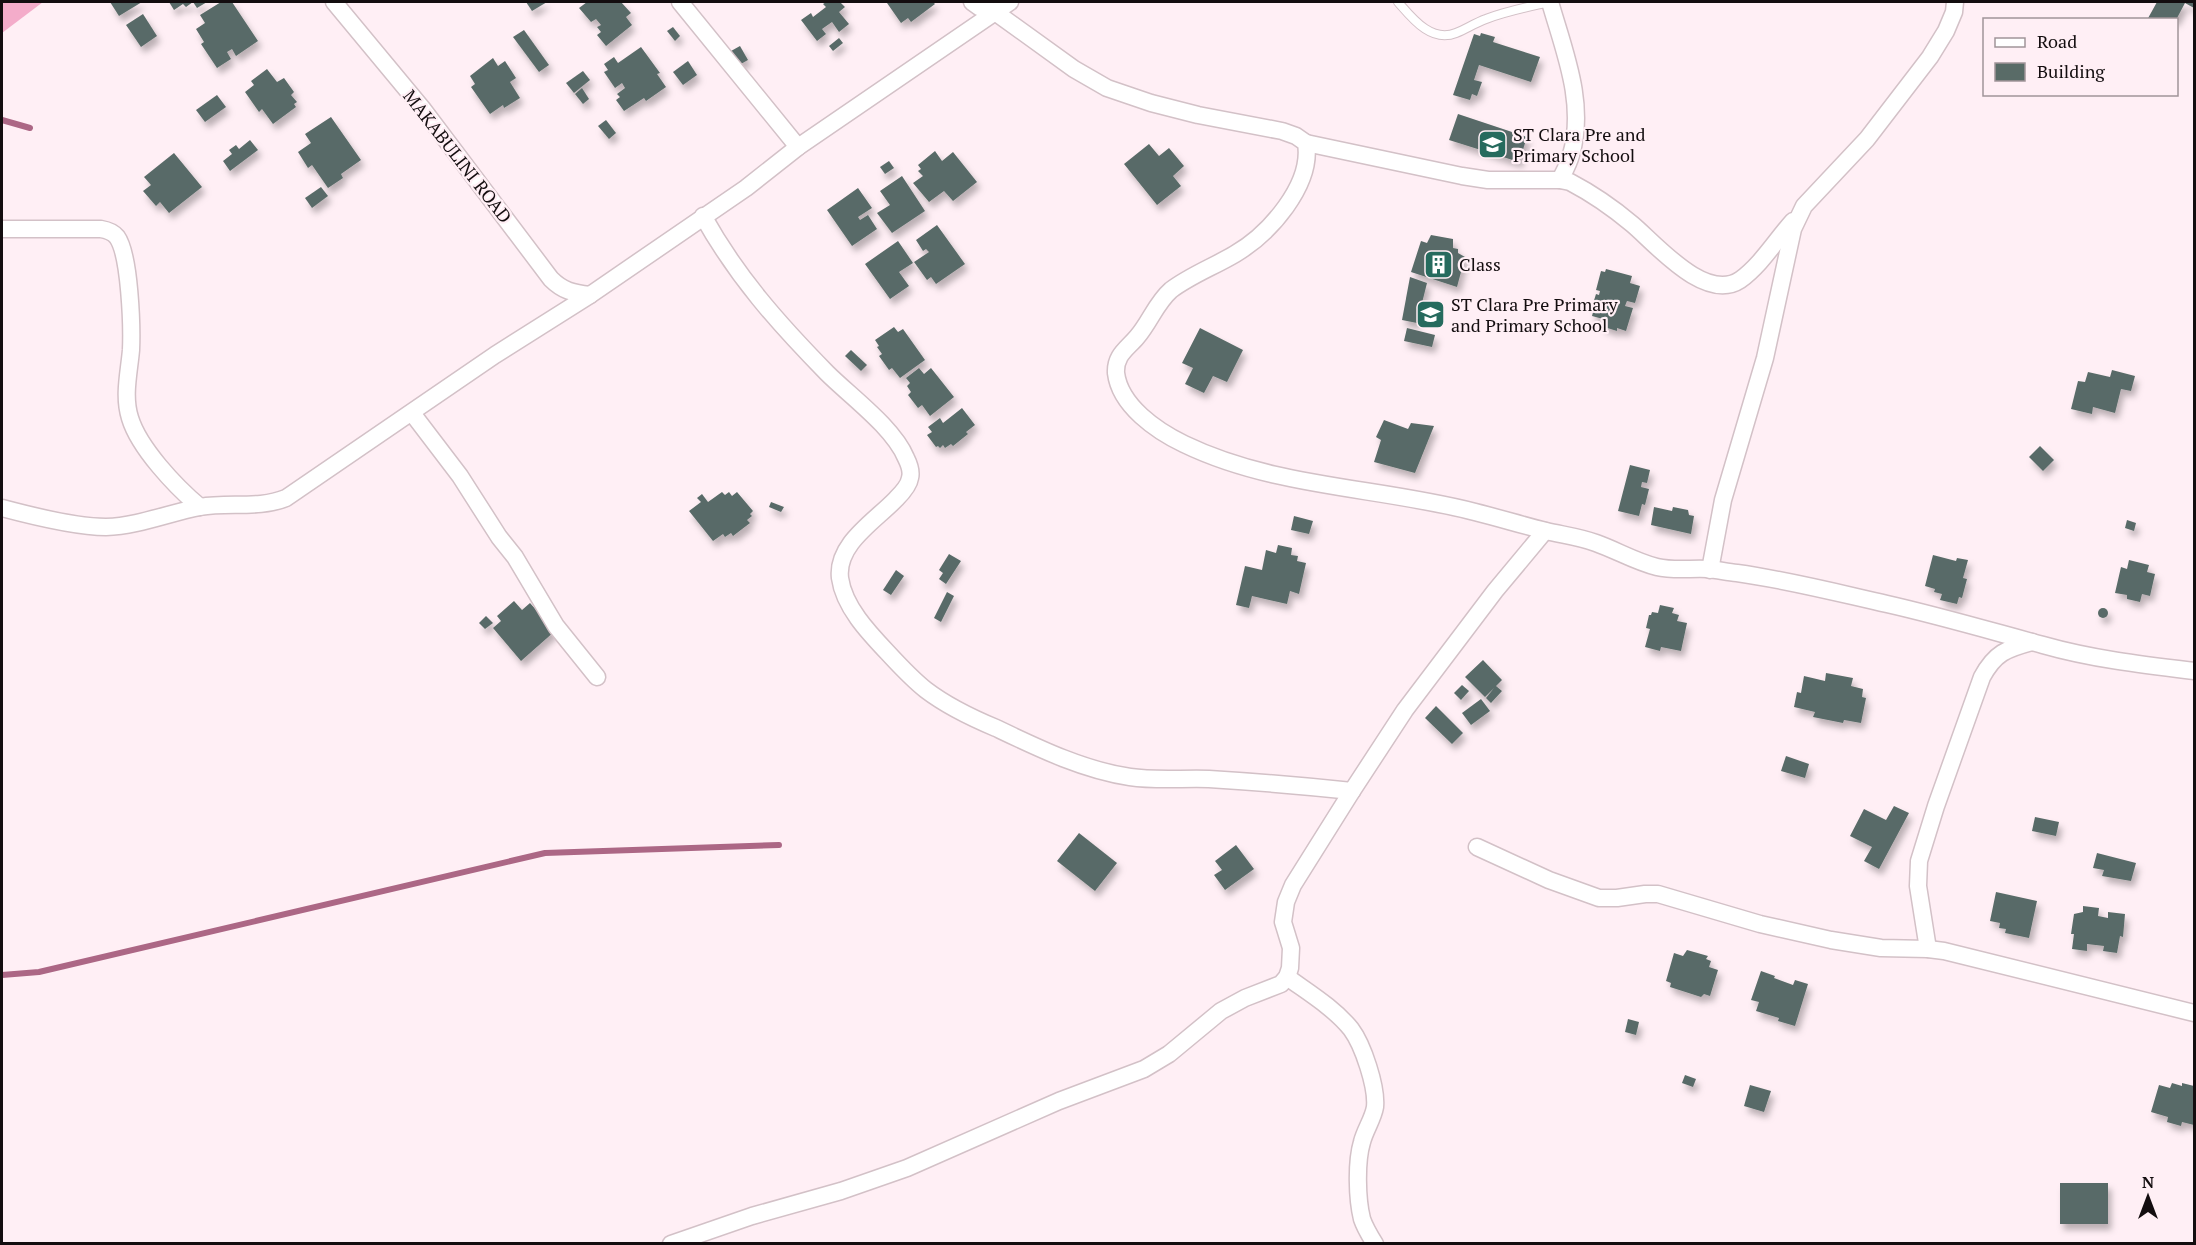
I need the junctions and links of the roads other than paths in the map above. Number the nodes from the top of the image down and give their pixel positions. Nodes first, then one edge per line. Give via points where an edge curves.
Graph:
1 (334, 2) edge
2 (680, 2) edge
3 (972, 2) edge
4 (1010, 2) edge
5 (1398, 2) edge
6 (1550, 2) edge
7 (1955, 2) edge
8 (995, 12) junction
9 (1306, 143) junction
10 (798, 147) junction
11 (1560, 180) junction
12 (703, 216) junction
13 (1798, 216) junction
14 (2, 229) edge
15 (590, 295) junction
16 (412, 413) junction
17 (200, 507) junction
18 (2, 508) edge
19 (1545, 531) junction
20 (1710, 570) junction
21 (2032, 642) junction
22 (2194, 671) edge
23 (597, 677) dead end
24 (1352, 791) junction
25 (1477, 847) dead end
26 (1928, 949) junction
27 (1287, 977) junction
28 (2194, 1013) edge
29 (697, 1240) edge
30 (671, 1244) edge
31 (1375, 1244) edge

1 - 15 street, MAKABULINI ROAD via 422,108 551,279 566,291
2 - 10 street
3 - 8 street
4 - 8 street
5 - 6 lane via 1422,27 1445,36 1486,18
6 - 11 street via 1576,102 1576,135
7 - 13 street via 1946,31 1930,57 1867,139
8 - 9 street via 1107,88 1151,103 1282,131
8 - 10 street
9 - 11 street via 1488,180
9 - 19 street via 1306,167 1286,206 1242,249 1197,272 1163,298 1143,331 1119,355 1116,369 1120,389 1157,430 1239,465 1310,482 1439,503
10 - 12 street
11 - 13 street via 1579,187 1631,223 1678,267 1719,284 1739,280
12 - 15 street
12 - 24 street via 756,297 904,453 910,479 901,494 850,544 842,558 840,576 857,617 905,671 963,713 1096,769 1155,779 1239,781
13 - 20 street via 1762,368 1723,500
14 - 17 street via 101,229 117,237 126,273 131,347 126,401 131,422 166,474
15 - 16 street
16 - 17 street via 286,498 261,505
16 - 23 street via 455,468 556,626
17 - 18 street via 106,527
19 - 20 street via 1592,542 1653,566
19 - 24 street via 1405,711
20 - 21 street via 1780,580
21 - 22 street
21 - 26 street via 2006,650 1989,664 1936,806 1918,872
24 - 27 street via 1286,902 1283,922 1291,948
25 - 26 street via 1599,898 1658,894 1831,940 1881,948
26 - 28 street
27 - 29 street via 1281,984 1221,1011 1169,1054 1144,1069 1059,1101 907,1168 731,1223
27 - 31 street via 1340,1017 1362,1049 1375,1109 1362,1139 1359,1182 1362,1219
29 - 30 street

